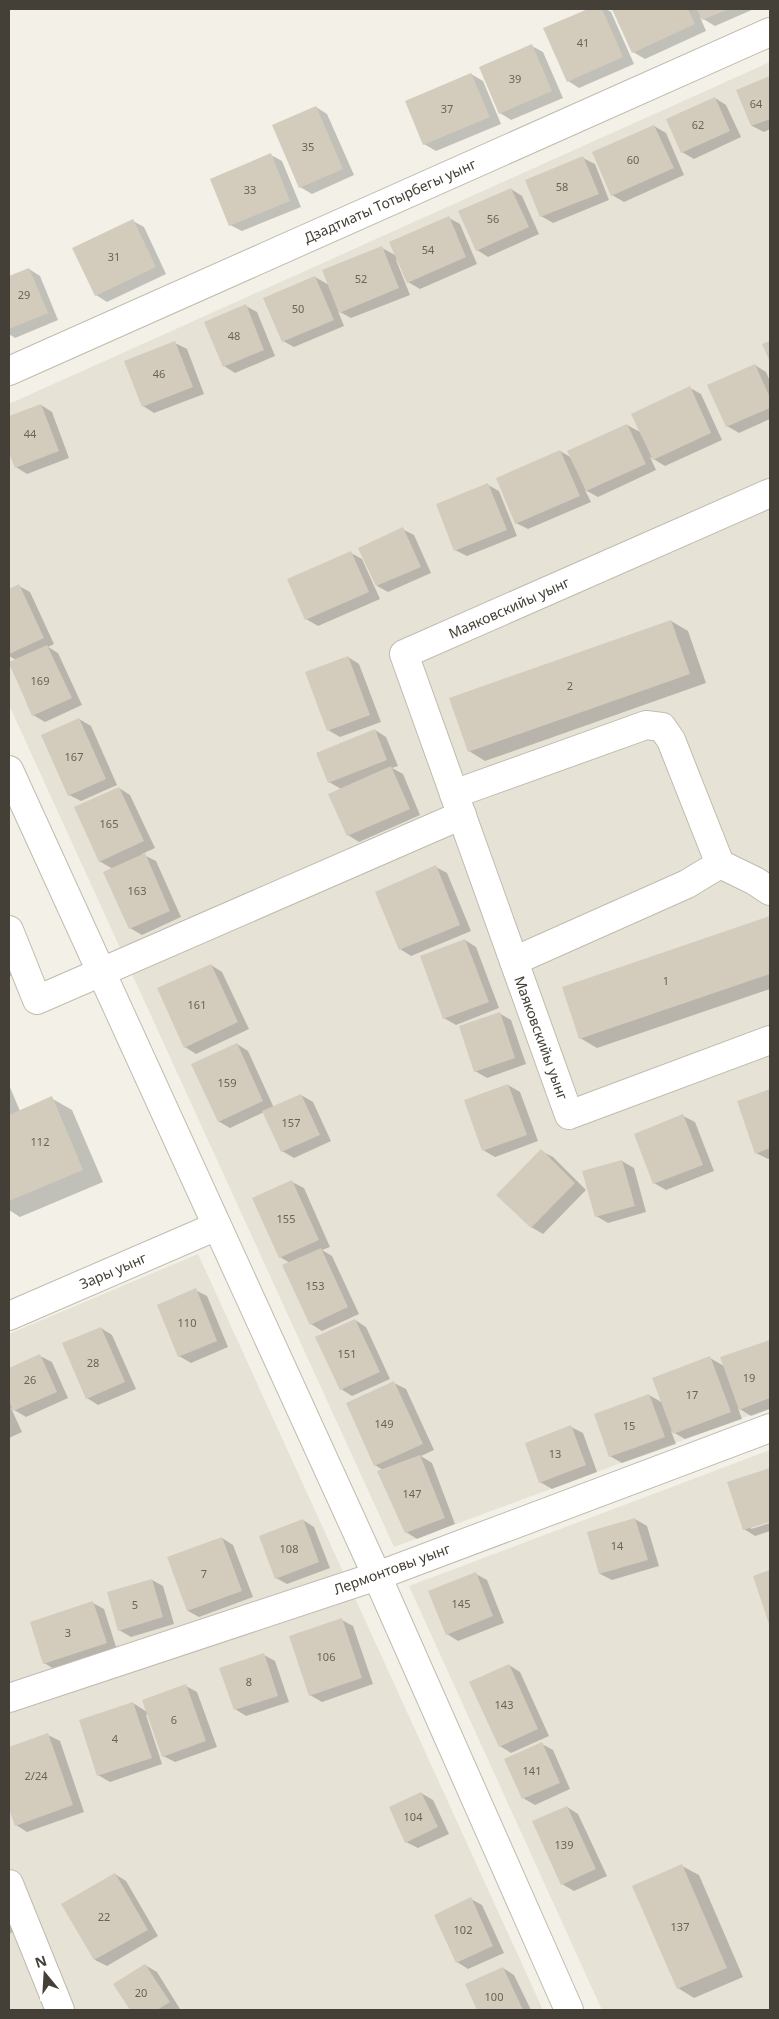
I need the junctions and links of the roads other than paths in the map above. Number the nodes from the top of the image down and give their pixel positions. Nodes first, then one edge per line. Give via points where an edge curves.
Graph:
1 (770, 32) edge
2 (9, 371) edge
3 (770, 493) edge
4 (9, 770) edge
5 (458, 804) junction
6 (720, 864) junction
7 (770, 891) edge
8 (9, 930) edge
9 (514, 961) junction
10 (100, 972) junction
11 (770, 1040) edge
12 (217, 1226) junction
13 (9, 1316) edge
14 (770, 1428) edge
15 (377, 1576) junction
16 (9, 1698) edge
17 (9, 1884) edge
18 (60, 2010) edge
19 (569, 2010) edge

1 - 2 street, Дзадтиаты Тотырбегы уынг
3 - 5 street, Маяковскийы уынг via 404,654
4 - 10 street
5 - 6 street via 646,725 662,727 671,740
5 - 9 street, Маяковскийы уынг
5 - 10 street
6 - 7 street
6 - 9 street via 687,884
8 - 10 street via 38,1000
9 - 11 street, Маяковскийы уынг via 569,1115
10 - 12 street
12 - 13 street, Зары уынг
12 - 15 street
14 - 15 street, Лермонтовы уынг
15 - 16 street, Лермонтовы уынг
15 - 19 street
17 - 18 street

